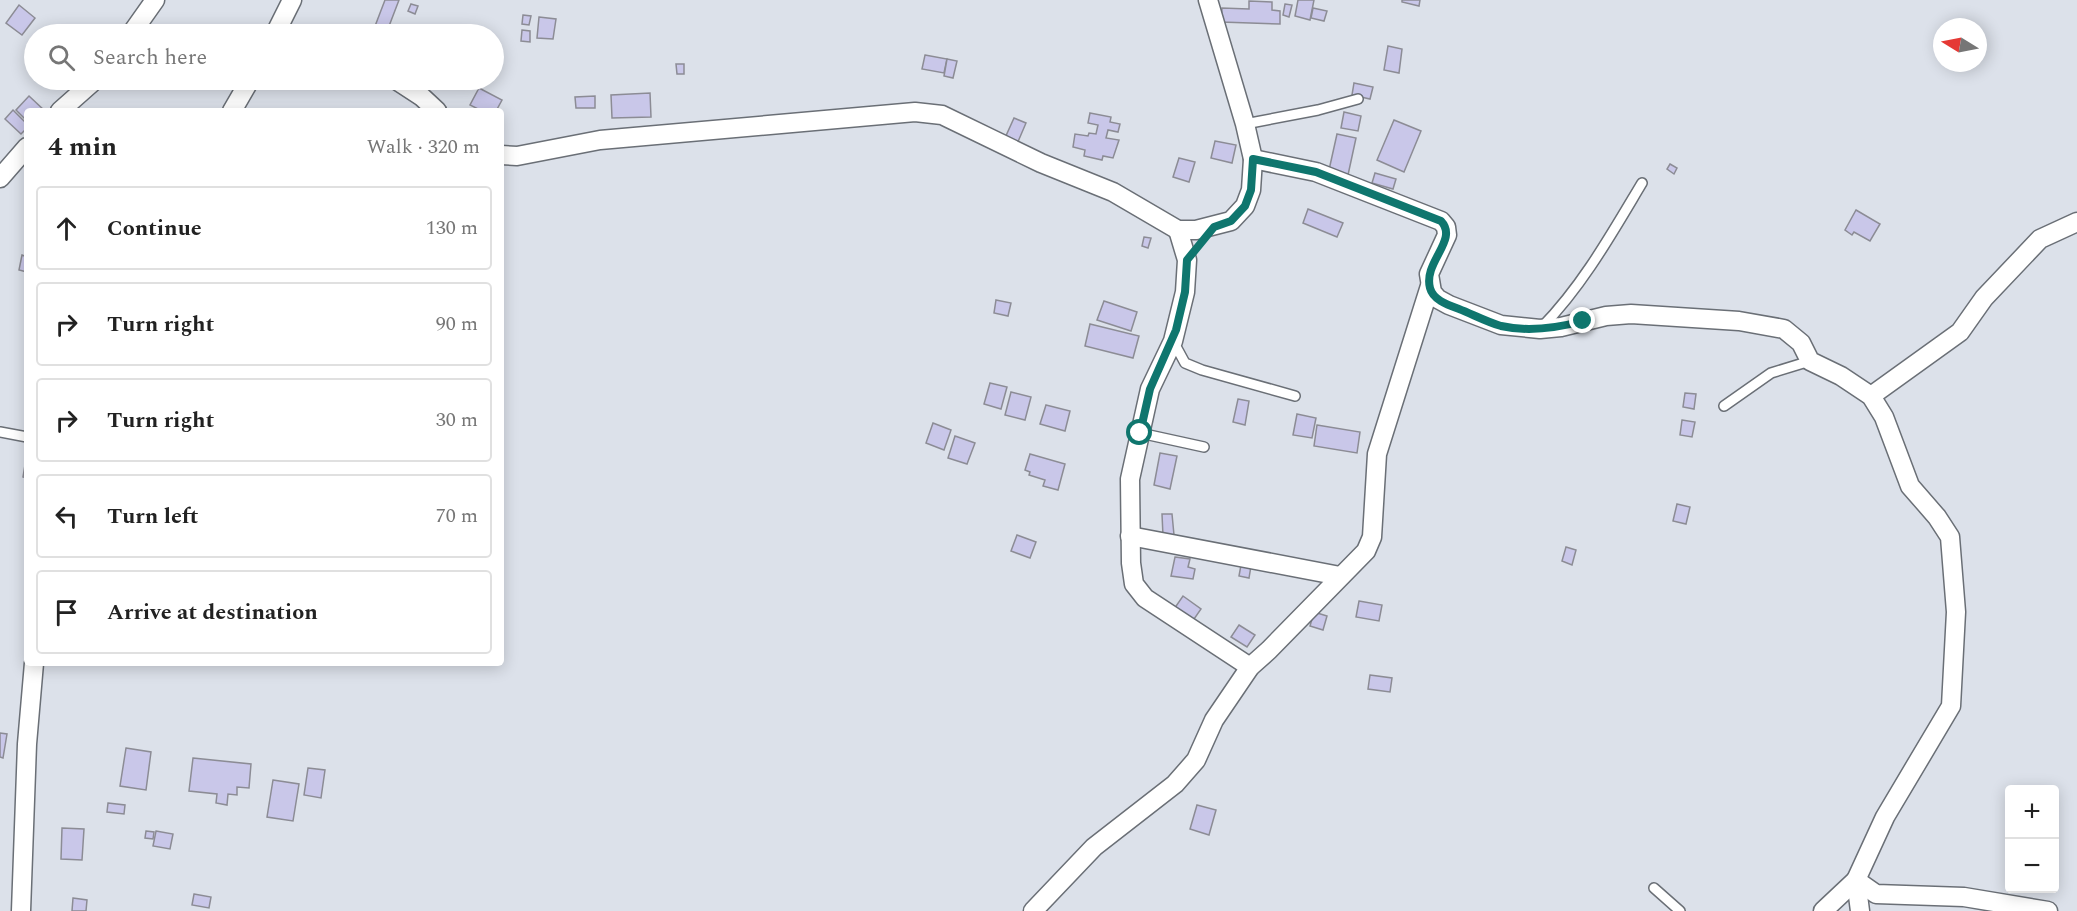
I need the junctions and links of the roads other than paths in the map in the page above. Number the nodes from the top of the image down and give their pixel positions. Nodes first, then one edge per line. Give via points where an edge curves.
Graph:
1 (155, 0) edge
2 (292, 0) edge
3 (1208, 0) edge
4 (138, 24) edge
5 (280, 24) edge
6 (84, 90) edge
7 (244, 90) edge
8 (411, 90) edge
9 (1358, 99) dead end
10 (63, 108) edge
11 (234, 108) edge
12 (434, 108) edge
13 (1245, 124) junction
14 (24, 150) edge
15 (504, 155) edge
16 (1253, 159) junction
17 (0, 178) edge
18 (1642, 183) dead end
19 (2077, 222) edge
20 (1214, 227) junction
21 (1178, 230) junction
22 (1187, 260) junction
23 (1430, 286) junction
24 (1540, 329) junction
25 (1173, 341) junction
26 (1810, 361) junction
27 (1295, 396) dead end
28 (1871, 396) junction
29 (1724, 406) dead end
30 (0, 432) edge
31 (1140, 433) junction
32 (24, 436) edge
33 (1204, 447) dead end
34 (1130, 536) junction
35 (1340, 576) junction
36 (34, 666) edge
37 (1250, 667) junction
38 (1856, 880) junction
39 (1654, 888) dead end
40 (21, 911) edge
41 (1033, 911) edge
42 (1680, 911) edge
43 (1823, 911) edge
44 (1860, 911) edge
45 (2048, 911) edge

1 - 4 street
2 - 5 street
3 - 13 street
6 - 10 street
7 - 11 street
8 - 12 street
9 - 13 lane
13 - 16 street
14 - 17 street
15 - 21 street via 600,140 915,112 942,115 1041,164 1113,192
16 - 20 street via 1251,190 1245,206 1231,221
16 - 23 street via 1316,172 1441,221 1447,235 1429,274
18 - 24 lane via 1594,263
19 - 28 street via 2040,238 1984,298 1960,332
20 - 21 street
20 - 22 street
21 - 22 street
22 - 25 street via 1185,292
23 - 24 street via 1438,299 1501,326
23 - 35 street via 1377,454 1372,537 1366,551
24 - 26 street via 1630,314 1739,321 1784,329 1801,343
25 - 27 lane via 1185,363
25 - 31 street via 1150,389
26 - 28 street
26 - 29 lane via 1771,373
28 - 38 street via 1884,417 1910,486 1950,537 1956,612 1951,706 1885,817
30 - 32 lane
31 - 33 lane
31 - 34 street via 1130,479
34 - 35 street
34 - 37 street via 1134,584 1145,598
35 - 37 street
36 - 40 street
37 - 41 street via 1214,720 1196,760 1175,784 1094,847
38 - 43 street
38 - 44 street
38 - 45 street via 1876,894 1964,897
39 - 42 lane

